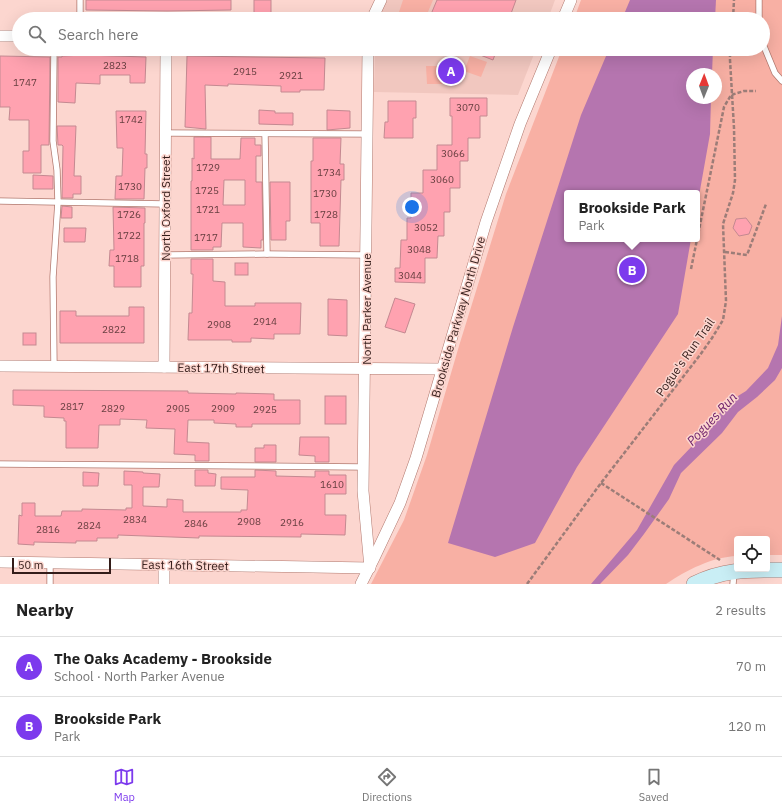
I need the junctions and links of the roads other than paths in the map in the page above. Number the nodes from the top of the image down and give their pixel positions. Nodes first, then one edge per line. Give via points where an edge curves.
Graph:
1 (80, 0) edge
2 (381, 0) edge
3 (571, 0) edge
4 (759, 0) edge
5 (80, 12) edge
6 (375, 12) edge
7 (566, 12) edge
8 (759, 12) edge
9 (0, 36) edge
10 (12, 36) edge
11 (54, 56) edge
12 (166, 56) edge
13 (368, 56) edge
14 (548, 56) edge
15 (768, 56) edge
16 (782, 81) edge
17 (165, 133) junction
18 (265, 134) junction
19 (367, 134) junction
20 (0, 201) edge
21 (58, 202) junction
22 (165, 204) junction
23 (267, 254) junction
24 (165, 255) junction
25 (366, 256) junction
26 (0, 366) edge
27 (54, 366) junction
28 (164, 367) junction
29 (365, 369) junction
30 (443, 369) junction
31 (0, 464) edge
32 (363, 467) junction
33 (0, 562) edge
34 (50, 563) junction
35 (164, 565) junction
36 (370, 568) junction
37 (782, 570) edge
38 (735, 575) edge
39 (50, 584) edge
40 (164, 584) edge
41 (361, 584) edge
42 (694, 584) edge

1 - 5 lane
2 - 6 street
3 - 7 street
4 - 8 lane
9 - 10 street
11 - 21 lane via 53,141
12 - 17 street, North Oxford Street
13 - 19 street, North Parker Avenue
14 - 30 street, Brookside Parkway North Drive via 520,124 486,222
15 - 16 lane
17 - 18 lane
17 - 22 street, North Oxford Street
18 - 19 lane
18 - 23 lane
19 - 25 street, North Parker Avenue
20 - 21 lane
21 - 22 lane
21 - 27 lane via 53,277
22 - 24 street, North Oxford Street
23 - 24 lane
23 - 25 lane
24 - 28 street, North Oxford Street
25 - 29 street, North Parker Avenue
26 - 27 street, East 17th Street
27 - 28 street, East 17th Street
28 - 29 street, East 17th Street
29 - 30 street, East 17th Street
29 - 32 street, North Parker Avenue
30 - 36 street, Brookside Parkway North Drive via 400,503
31 - 32 lane
32 - 36 street, North Parker Avenue
33 - 34 street, East 16th Street
34 - 35 street, East 16th Street
34 - 39 lane
35 - 36 street, East 16th Street
35 - 40 street
36 - 41 street, Brookside Parkway North Drive
37 - 38 main road
38 - 42 main road via 711,576

